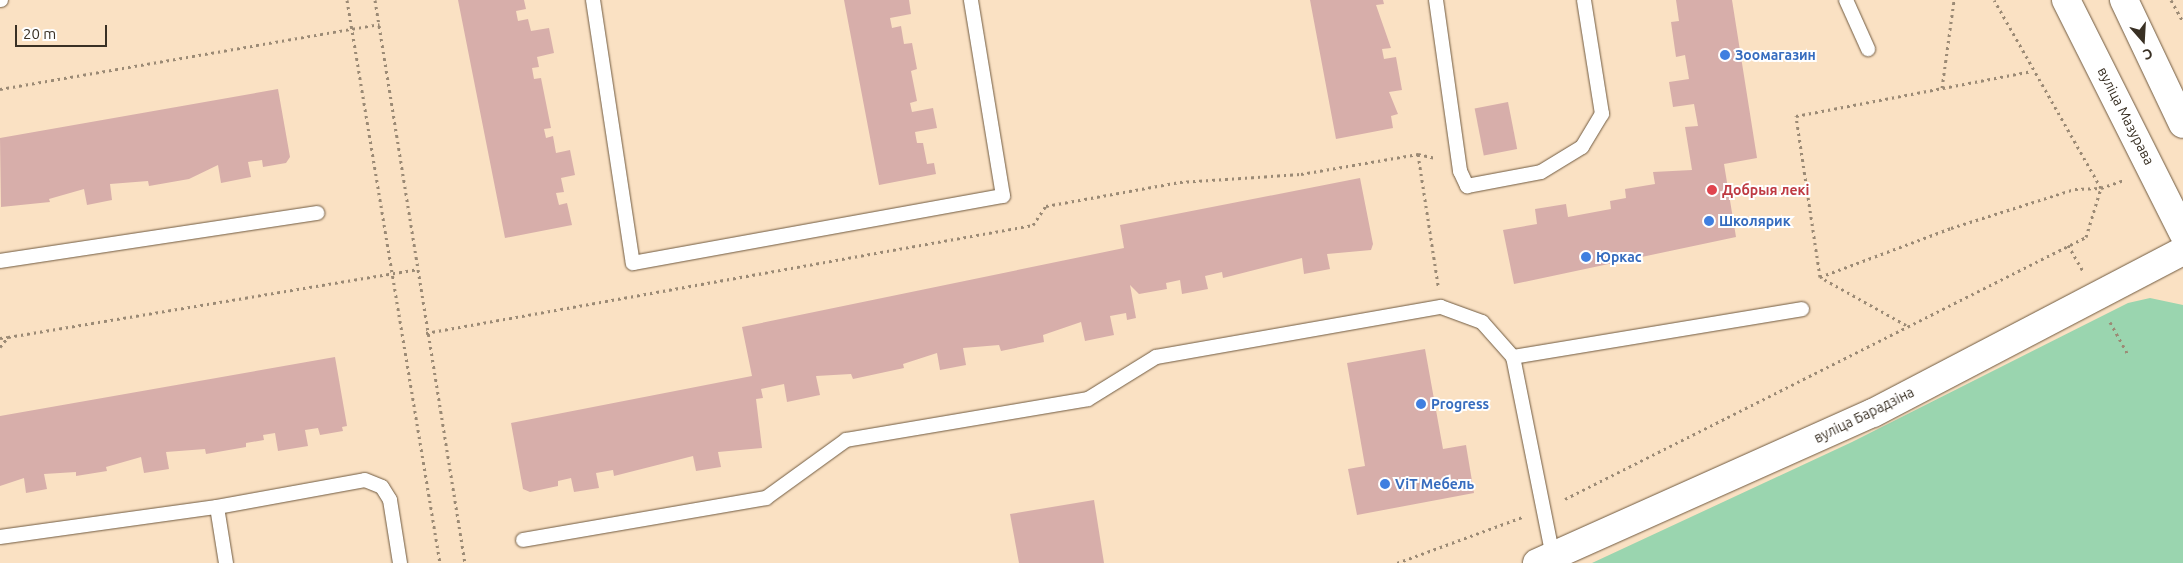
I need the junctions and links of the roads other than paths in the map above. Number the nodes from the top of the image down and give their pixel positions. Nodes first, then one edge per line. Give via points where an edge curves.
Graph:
1 (593, 0) edge
2 (971, 0) edge
3 (1436, 0) edge
4 (1584, 0) edge
5 (1846, 0) edge
6 (2066, 0) edge
7 (2124, 0) edge
8 (1868, 49) dead end
9 (2183, 124) edge
10 (317, 213) dead end
11 (2183, 233) edge
12 (2183, 251) edge
13 (0, 261) edge
14 (1802, 309) dead end
15 (1513, 357) junction
16 (216, 507) junction
17 (0, 537) edge
18 (522, 540) dead end
19 (1545, 560) edge
20 (226, 563) edge
21 (400, 563) edge

1 - 2 lane via 633,263 1003,196
3 - 4 lane via 1460,171 1467,186 1541,172 1582,147 1602,114
5 - 8 lane
6 - 11 street, вуліца Мазурава
7 - 9 street
10 - 13 lane
12 - 19 street, вуліца Барадзіна via 1873,413
14 - 15 lane
15 - 18 lane via 1482,322 1441,307 1156,357 1088,399 846,440 766,498
15 - 19 lane via 1544,510
16 - 17 lane
16 - 20 lane
16 - 21 lane via 365,480 382,487 390,500

